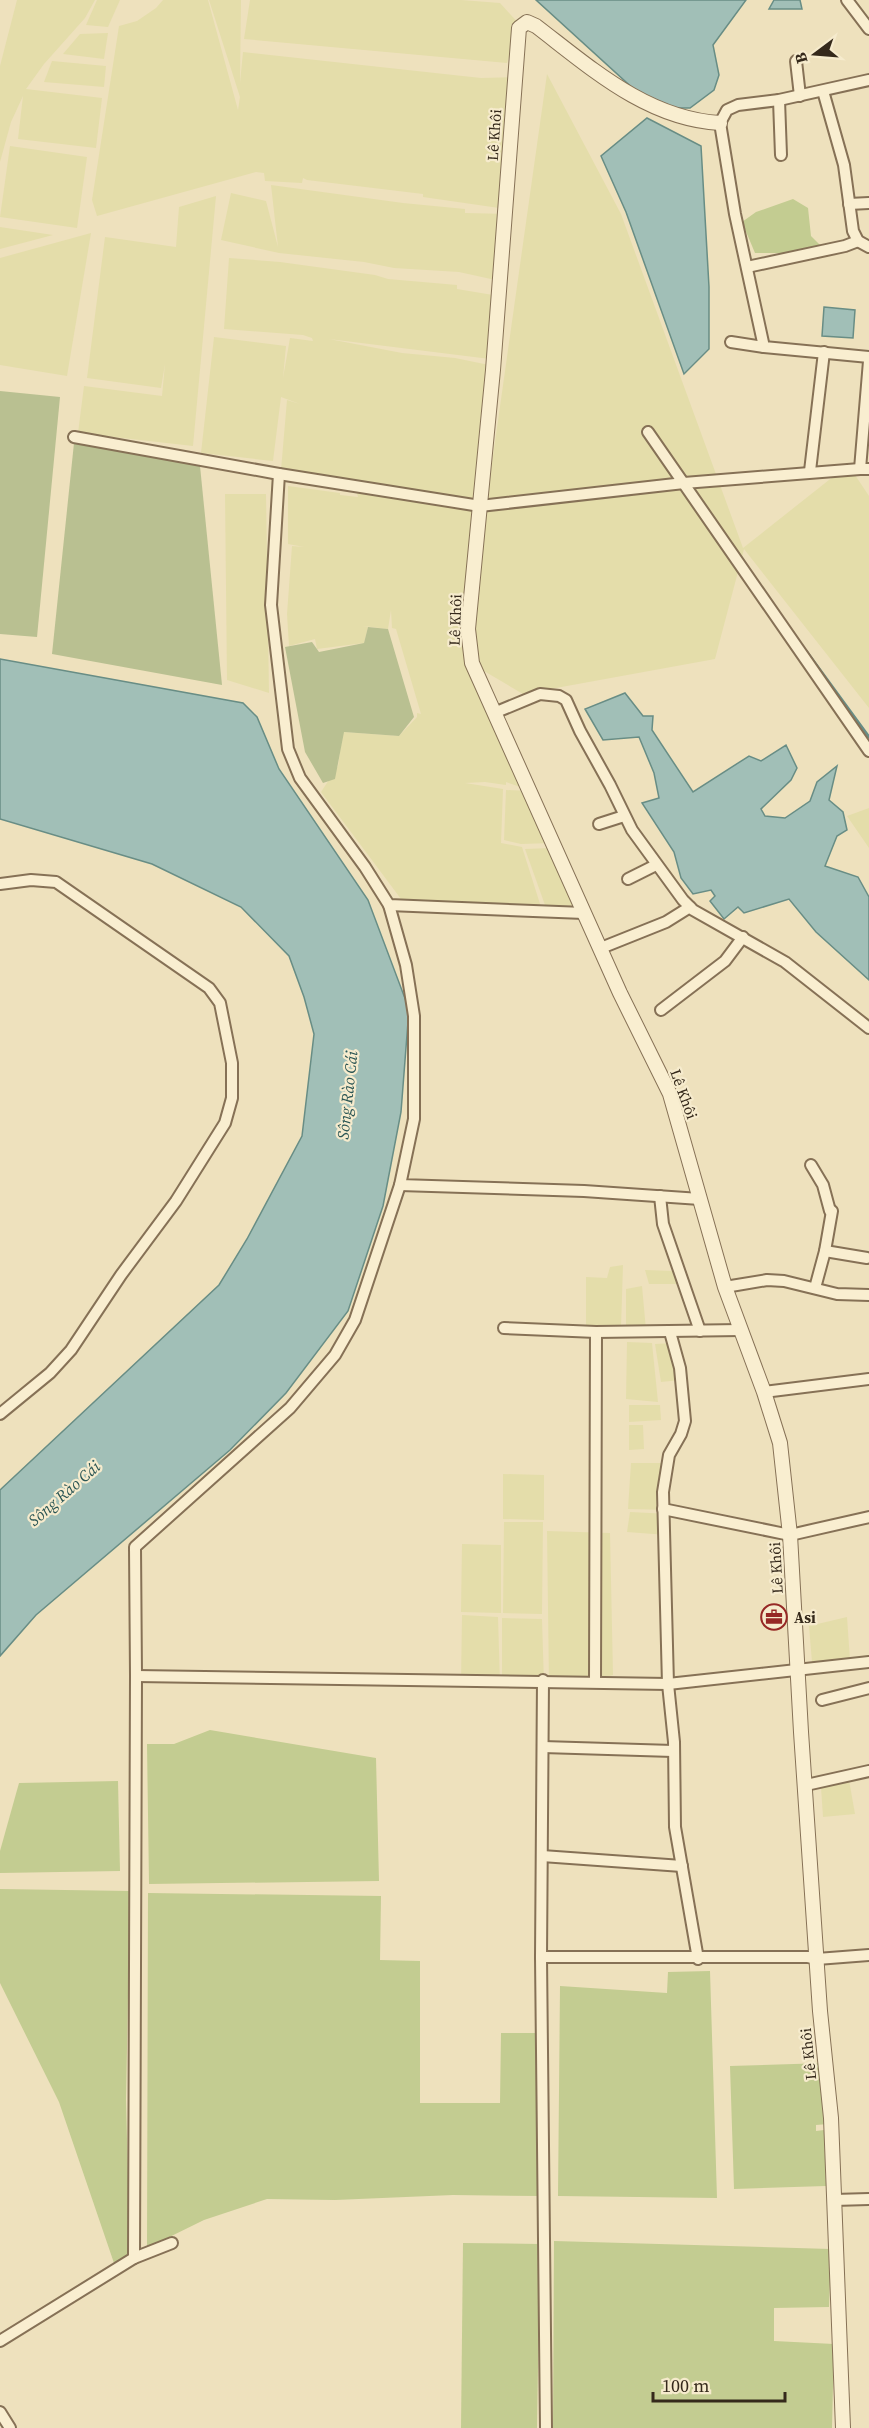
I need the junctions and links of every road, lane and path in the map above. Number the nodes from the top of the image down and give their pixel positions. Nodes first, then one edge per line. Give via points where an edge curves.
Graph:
1 (848, 0) edge
2 (869, 29) edge
3 (796, 61) dead end
4 (869, 80) edge
5 (824, 91) junction
6 (800, 96) junction
7 (779, 100) junction
8 (720, 123) junction
9 (781, 155) dead end
10 (869, 203) edge
11 (849, 204) junction
12 (858, 241) junction
13 (869, 247) edge
14 (747, 267) junction
15 (731, 342) dead end
16 (764, 347) junction
17 (824, 352) junction
18 (869, 359) edge
19 (648, 432) dead end
20 (74, 437) dead end
21 (864, 469) edge
22 (810, 471) junction
23 (279, 474) junction
24 (684, 483) junction
25 (480, 506) junction
26 (494, 713) junction
27 (869, 751) edge
28 (624, 816) junction
29 (599, 824) dead end
30 (656, 865) junction
31 (628, 879) dead end
32 (0, 884) edge
33 (389, 905) junction
34 (690, 907) junction
35 (584, 913) junction
36 (743, 938) junction
37 (601, 948) junction
38 (661, 1010) dead end
39 (869, 1028) edge
40 (811, 1165) dead end
41 (400, 1185) junction
42 (660, 1196) junction
43 (700, 1199) junction
44 (825, 1251) junction
45 (867, 1258) dead end
46 (725, 1287) junction
47 (816, 1288) junction
48 (869, 1295) edge
49 (504, 1328) dead end
50 (741, 1330) junction
51 (700, 1331) junction
52 (596, 1332) junction
53 (670, 1332) junction
54 (869, 1379) edge
55 (765, 1392) junction
56 (0, 1414) edge
57 (663, 1509) junction
58 (869, 1517) edge
59 (790, 1535) junction
60 (869, 1662) edge
61 (797, 1670) junction
62 (136, 1676) junction
63 (543, 1680) junction
64 (595, 1682) junction
65 (669, 1684) junction
66 (869, 1688) edge
67 (822, 1700) dead end
68 (543, 1748) junction
69 (673, 1751) junction
70 (869, 1771) edge
71 (806, 1785) junction
72 (542, 1856) junction
73 (682, 1866) junction
74 (869, 1955) edge
75 (541, 1957) junction
76 (698, 1959) junction
77 (817, 1959) junction
78 (869, 2199) edge
79 (834, 2200) junction
80 (172, 2243) dead end
81 (134, 2258) junction
82 (0, 2341) edge
83 (0, 2412) edge
84 (10, 2428) edge
85 (546, 2428) edge
86 (843, 2428) edge

1 - 2 street
3 - 6 street
4 - 5 street
5 - 6 street
5 - 11 street via 842,154
6 - 7 street
7 - 8 street via 738,105 728,110
7 - 9 street
8 - 14 street
8 - 25 street, Lê Khôi via 696,122 637,99 536,26 527,22 519,28
10 - 11 street
11 - 12 street
12 - 13 street
12 - 14 street
14 - 16 street
15 - 16 street
16 - 17 street
17 - 18 street
17 - 22 street
18 - 21 street
19 - 24 street
20 - 23 street
21 - 22 street
22 - 24 street
23 - 25 street
23 - 33 street via 271,605 288,749 300,778
24 - 25 street
24 - 27 street
25 - 26 street, Lê Khôi via 468,647
26 - 28 street via 540,694 566,700
26 - 35 street, Lê Khôi
28 - 29 street
28 - 30 street
30 - 31 street
30 - 34 street
32 - 56 street via 56,882 209,988 220,1003 232,1080 231,1105 225,1123 176,1201 66,1358
33 - 35 street
33 - 41 street via 406,965 414,1016 414,1119
34 - 36 street
34 - 37 street via 666,922
35 - 37 street, Lê Khôi
36 - 38 street via 725,961
36 - 39 street via 785,962
37 - 43 street, Lê Khôi via 670,1094
40 - 44 street via 823,1185 831,1211
41 - 42 street
41 - 62 street via 355,1320 335,1355 290,1408 135,1547
42 - 43 street
42 - 51 street via 663,1224
43 - 46 street, Lê Khôi
44 - 45 street
44 - 47 street
46 - 47 street via 767,1280
46 - 50 street, Lê Khôi
47 - 48 street via 837,1294
49 - 52 street
50 - 51 street
50 - 55 street, Lê Khôi
51 - 53 street
52 - 53 street
52 - 64 street
53 - 57 street via 680,1368 685,1420 669,1455
54 - 55 street
55 - 59 street, Lê Khôi via 780,1443
57 - 59 street
57 - 65 street
58 - 59 street
59 - 61 street, Lê Khôi
60 - 61 street
61 - 65 street
61 - 71 street, Lê Khôi
62 - 63 street
62 - 81 street
63 - 64 street
63 - 68 street
64 - 65 street
65 - 69 street
66 - 67 street
68 - 69 street
68 - 72 street
69 - 73 street via 675,1827
70 - 71 street
71 - 77 street, Lê Khôi
72 - 73 street
72 - 75 street
73 - 76 street
74 - 77 street
75 - 76 street
75 - 85 street
76 - 77 street
77 - 79 street, Lê Khôi
78 - 79 street
79 - 86 street, Lê Khôi
80 - 81 street
81 - 82 street
83 - 84 street

